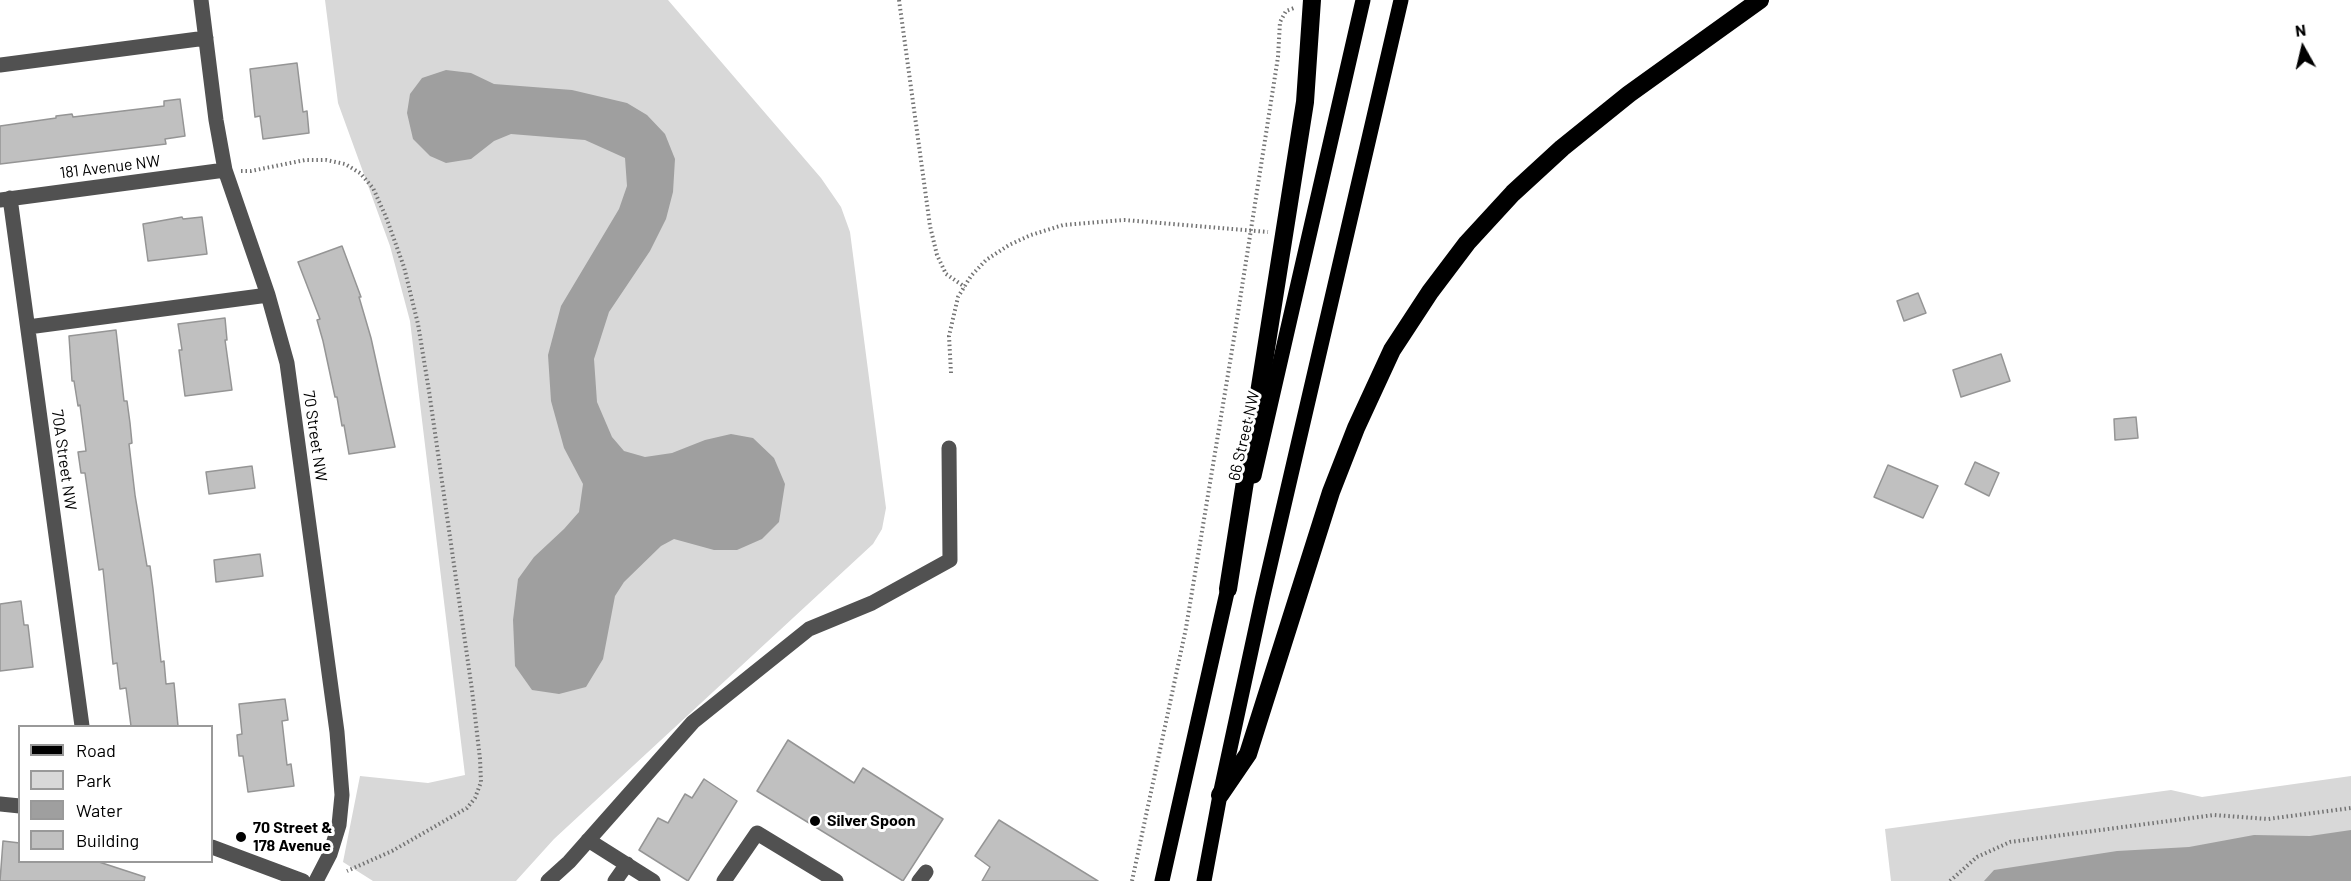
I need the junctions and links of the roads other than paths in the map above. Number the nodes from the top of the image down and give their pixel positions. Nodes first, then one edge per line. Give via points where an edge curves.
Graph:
1 (201, 0) edge
2 (1364, 0) edge
3 (1401, 0) edge
4 (1760, 0) edge
5 (1312, 1) edge
6 (206, 38) junction
7 (0, 65) edge
8 (225, 170) junction
9 (5, 199) edge
10 (268, 295) junction
11 (28, 327) junction
12 (949, 448) dead end
13 (1228, 590) junction
14 (82, 725) edge
15 (1220, 795) junction
16 (0, 804) edge
17 (18, 806) edge
18 (588, 840) junction
19 (213, 847) edge
20 (569, 862) junction
21 (620, 875) edge
22 (303, 881) edge
23 (316, 881) edge
24 (548, 881) edge
25 (559, 881) edge
26 (653, 881) edge
27 (724, 881) edge
28 (836, 881) edge
29 (1162, 881) edge
30 (1204, 881) edge

1 - 6 street, 70 Street NW
2 - 13 main road, 66 Street NW
3 - 15 main road
4 - 15 highway via 1629,94 1562,148 1467,243 1430,292 1392,350 1356,428 1331,492 1248,754
5 - 13 highway via 1305,102
6 - 7 street
6 - 8 street, 70 Street NW
8 - 9 street, 181 Avenue NW
8 - 10 street, 70 Street NW
9 - 11 street, 70A Street NW
10 - 11 street
10 - 23 street, 70 Street NW via 287,363 341,765 339,825
11 - 14 street, 70A Street NW
12 - 18 street via 950,560 872,603 809,629 693,722
13 - 29 main road, 66 Street NW
15 - 30 main road
16 - 17 street
18 - 20 street
18 - 21 street
19 - 22 street
20 - 24 street
20 - 25 street
21 - 26 street
27 - 28 street via 757,833

